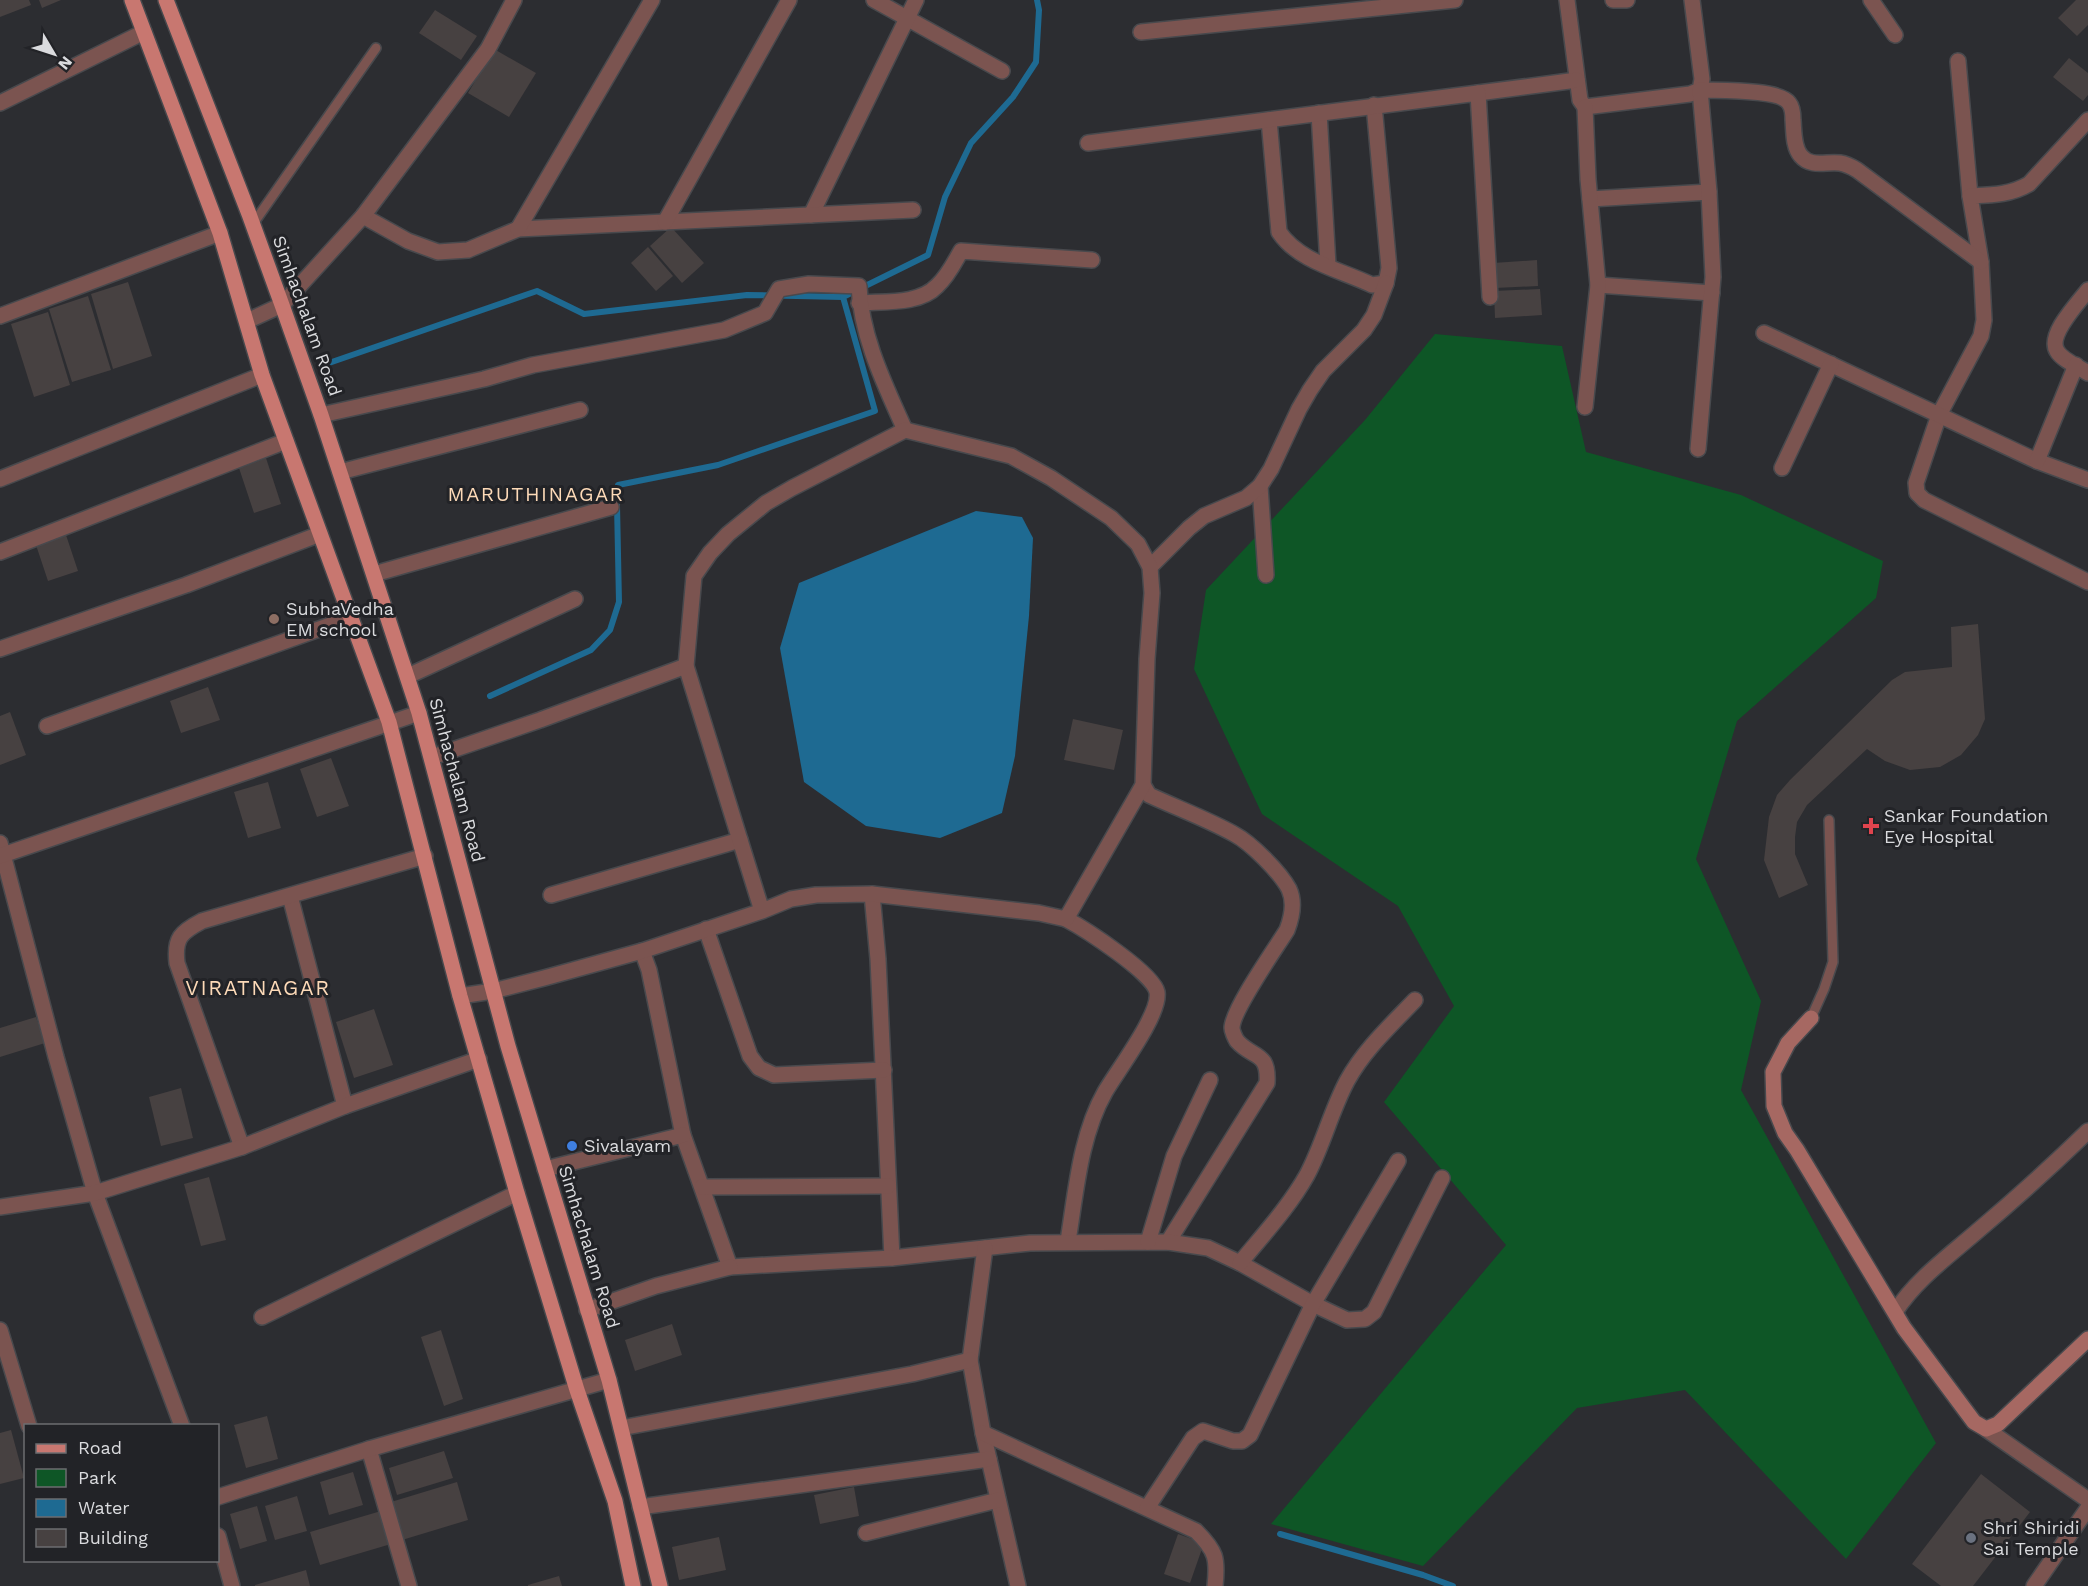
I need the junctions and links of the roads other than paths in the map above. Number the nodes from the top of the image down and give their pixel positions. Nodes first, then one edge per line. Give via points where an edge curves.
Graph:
1 (132, 0) edge
2 (166, 0) edge
3 (514, 0) edge
4 (652, 0) edge
5 (789, 0) edge
6 (874, 0) edge
7 (916, 0) edge
8 (1455, 0) edge
9 (1567, 0) edge
10 (1613, 0) edge
11 (1627, 0) edge
12 (1692, 0) edge
13 (1871, 0) edge
14 (907, 17) junction
15 (144, 32) junction
16 (1141, 32) dead end
17 (1895, 34) dead end
18 (376, 48) dead end
19 (1958, 61) dead end
20 (1002, 71) dead end
21 (1577, 80) junction
22 (1700, 90) junction
23 (1478, 93) junction
24 (0, 103) edge
25 (1374, 105) junction
26 (1585, 107) junction
27 (1320, 113) junction
28 (1269, 120) junction
29 (2088, 120) edge
30 (1088, 142) dead end
31 (1709, 192) junction
32 (1971, 196) junction
33 (1590, 199) junction
34 (913, 210) dead end
35 (811, 215) junction
36 (363, 216) junction
37 (665, 222) junction
38 (253, 224) junction
39 (518, 229) junction
40 (220, 233) junction
41 (1092, 260) dead end
42 (1981, 262) junction
43 (1328, 265) junction
44 (1386, 284) junction
45 (1598, 285) junction
46 (2088, 290) edge
47 (1712, 293) junction
48 (1490, 297) dead end
49 (860, 303) junction
50 (282, 305) junction
51 (0, 316) edge
52 (247, 321) junction
53 (1764, 333) dead end
54 (1831, 364) junction
55 (2082, 369) edge
56 (262, 375) junction
57 (1585, 407) dead end
58 (580, 410) dead end
59 (321, 415) junction
60 (1939, 415) junction
61 (905, 430) junction
62 (286, 441) junction
63 (1698, 449) dead end
64 (2037, 461) junction
65 (1782, 468) dead end
66 (340, 472) junction
67 (2086, 474) edge
68 (0, 479) edge
69 (1260, 486) junction
70 (611, 507) dead end
71 (320, 534) junction
72 (0, 552) edge
73 (1150, 567) junction
74 (374, 574) junction
75 (1266, 575) dead end
76 (2088, 582) edge
77 (575, 599) dead end
78 (351, 618) junction
79 (0, 649) edge
80 (686, 666) junction
81 (408, 676) junction
82 (419, 712) junction
83 (390, 722) junction
84 (47, 726) dead end
85 (432, 757) junction
86 (1143, 785) junction
87 (1829, 820) dead end
88 (740, 840) junction
89 (1, 851) edge
90 (425, 856) junction
91 (872, 894) junction
92 (290, 896) junction
93 (551, 896) dead end
94 (762, 911) junction
95 (1066, 919) junction
96 (706, 929) junction
97 (642, 951) junction
98 (494, 991) junction
99 (460, 996) junction
100 (1415, 1000) dead end
101 (1811, 1018) joint
102 (479, 1059) junction
103 (884, 1070) junction
104 (1210, 1080) dead end
105 (345, 1106) junction
106 (2088, 1131) edge
107 (683, 1135) junction
108 (242, 1147) junction
109 (1398, 1161) dead end
110 (545, 1169) junction
111 (1442, 1178) dead end
112 (888, 1186) junction
113 (702, 1187) junction
114 (95, 1193) junction
115 (517, 1193) junction
116 (0, 1207) edge
117 (1068, 1241) junction
118 (1148, 1242) junction
119 (1168, 1242) junction
120 (985, 1248) junction
121 (892, 1258) junction
122 (1240, 1263) junction
123 (730, 1267) junction
124 (1314, 1304) junction
125 (587, 1310) junction
126 (1895, 1312) junction
127 (262, 1317) dead end
128 (0, 1330) edge
129 (2088, 1339) edge
130 (970, 1360) junction
131 (609, 1380) junction
132 (577, 1390) junction
133 (29, 1424) edge
134 (182, 1424) edge
135 (621, 1428) junction
136 (1986, 1429) junction
137 (983, 1433) junction
138 (369, 1449) junction
139 (989, 1459) junction
140 (219, 1497) edge
141 (998, 1500) junction
142 (2088, 1500) edge
143 (640, 1507) junction
144 (1147, 1508) junction
145 (2088, 1508) edge
146 (866, 1533) dead end
147 (219, 1540) edge
148 (232, 1586) edge
149 (409, 1586) edge
150 (633, 1586) edge
151 (660, 1586) edge
152 (1018, 1586) edge
153 (1215, 1586) edge
154 (2034, 1586) edge

1 - 15 main road
2 - 38 main road, Simhachalam Road
3 - 36 street via 488,50
4 - 39 street
5 - 37 street
6 - 14 street
7 - 14 street
8 - 16 street
9 - 21 street
10 - 11 street
12 - 22 street
13 - 17 street
14 - 20 street
14 - 35 street
15 - 24 street
15 - 40 main road
18 - 38 lane
19 - 32 street
21 - 23 street
21 - 26 street
22 - 26 street
22 - 31 street
22 - 42 street via 1783,97 1792,111 1795,145 1807,161 1840,163 1857,170
23 - 25 street
23 - 48 street
25 - 27 street
25 - 44 street via 1389,268
26 - 33 street
27 - 28 street
27 - 43 street
28 - 30 street
28 - 43 street via 1279,232 1299,253
29 - 32 street via 2029,184 2005,194
31 - 33 street
31 - 47 street
32 - 42 street
33 - 45 street
34 - 35 street
35 - 37 street
36 - 39 street via 408,241 438,252 468,250
36 - 50 street
37 - 39 street
38 - 50 main road, Simhachalam Road
40 - 51 street
40 - 52 main road
41 - 49 street via 961,251 936,288 916,298
42 - 60 street via 1981,336
43 - 44 street via 1372,285
44 - 69 street via 1364,330 1323,371 1310,390
45 - 47 street
45 - 57 street
46 - 55 street via 2057,330 2054,343 2057,352
47 - 63 street
49 - 59 street via 859,286 809,284 779,289 765,313 724,330 533,365
49 - 61 street via 881,374
50 - 52 street
50 - 59 main road, Simhachalam Road
52 - 56 main road
53 - 54 street
54 - 60 street
54 - 65 street
55 - 64 street
56 - 62 main road
56 - 68 street
58 - 66 street
59 - 66 main road, Simhachalam Road
60 - 64 street
60 - 76 street via 1916,483 1917,493
61 - 73 street via 1011,456 1051,478 1111,518 1138,544
61 - 80 street via 792,488 746,518 710,553 694,576
62 - 71 main road
62 - 72 street
64 - 67 street
66 - 74 main road, Simhachalam Road
69 - 73 street via 1246,498 1204,516
69 - 75 street
70 - 74 street
71 - 78 main road
71 - 79 street
73 - 86 street
74 - 81 main road, Simhachalam Road
77 - 81 street
78 - 83 main road
78 - 84 street
80 - 85 street
80 - 88 street
81 - 82 main road, Simhachalam Road
82 - 83 street
82 - 85 main road, Simhachalam Road
83 - 89 street
83 - 90 main road
85 - 98 main road, Simhachalam Road
86 - 95 street
86 - 119 street via 1149,795 1235,834 1256,850 1289,890 1292,905 1287,930 1237,1011 1232,1028 1236,1040 1261,1058 1268,1069 1267,1083
87 - 101 lane via 1833,962
88 - 93 street
88 - 94 street
89 - 114 street
90 - 92 street
90 - 99 main road
91 - 94 street via 816,895 791,899
91 - 95 street
91 - 103 street
92 - 105 street
92 - 108 street via 202,921 188,928 176,948 177,963
94 - 96 street
95 - 117 street via 1091,933 1151,981 1158,995 1154,1013 1104,1094 1088,1134
96 - 97 street
96 - 103 street via 750,1056 759,1068 774,1075
97 - 98 street
97 - 107 street
98 - 99 street
98 - 110 main road, Simhachalam Road
99 - 102 main road
100 - 122 street via 1358,1063 1293,1198
101 - 126 street via 1788,1043 1773,1072 1774,1106 1785,1133
102 - 105 street
102 - 115 main road
103 - 112 street
104 - 118 street via 1174,1156
105 - 108 street
106 - 126 street via 1924,1278
107 - 110 street
107 - 113 street
108 - 114 street
109 - 124 street
110 - 125 main road, Simhachalam Road
111 - 124 street via 1374,1312 1365,1318 1347,1320
112 - 113 street
112 - 121 street
113 - 123 street
114 - 116 street
114 - 134 street
115 - 127 street
115 - 132 main road
117 - 118 street
117 - 120 street
118 - 119 street
119 - 122 street via 1208,1248
120 - 121 street
120 - 130 street
121 - 123 street
122 - 124 street
123 - 125 street via 656,1286
124 - 144 street via 1250,1435 1233,1441 1203,1431 1193,1438
125 - 131 main road, Simhachalam Road
126 - 136 street via 1974,1422
128 - 133 street
129 - 136 street via 2014,1411
130 - 135 street
130 - 137 street
131 - 132 street
131 - 135 main road, Simhachalam Road
132 - 138 street
132 - 150 main road via 615,1501
135 - 143 main road, Simhachalam Road
136 - 142 street
137 - 139 street
137 - 144 street
138 - 140 street
138 - 149 street
139 - 141 street
139 - 143 street
141 - 146 street
141 - 152 street
143 - 151 main road, Simhachalam Road
144 - 153 street via 1196,1531 1213,1548
145 - 154 street
147 - 148 street

